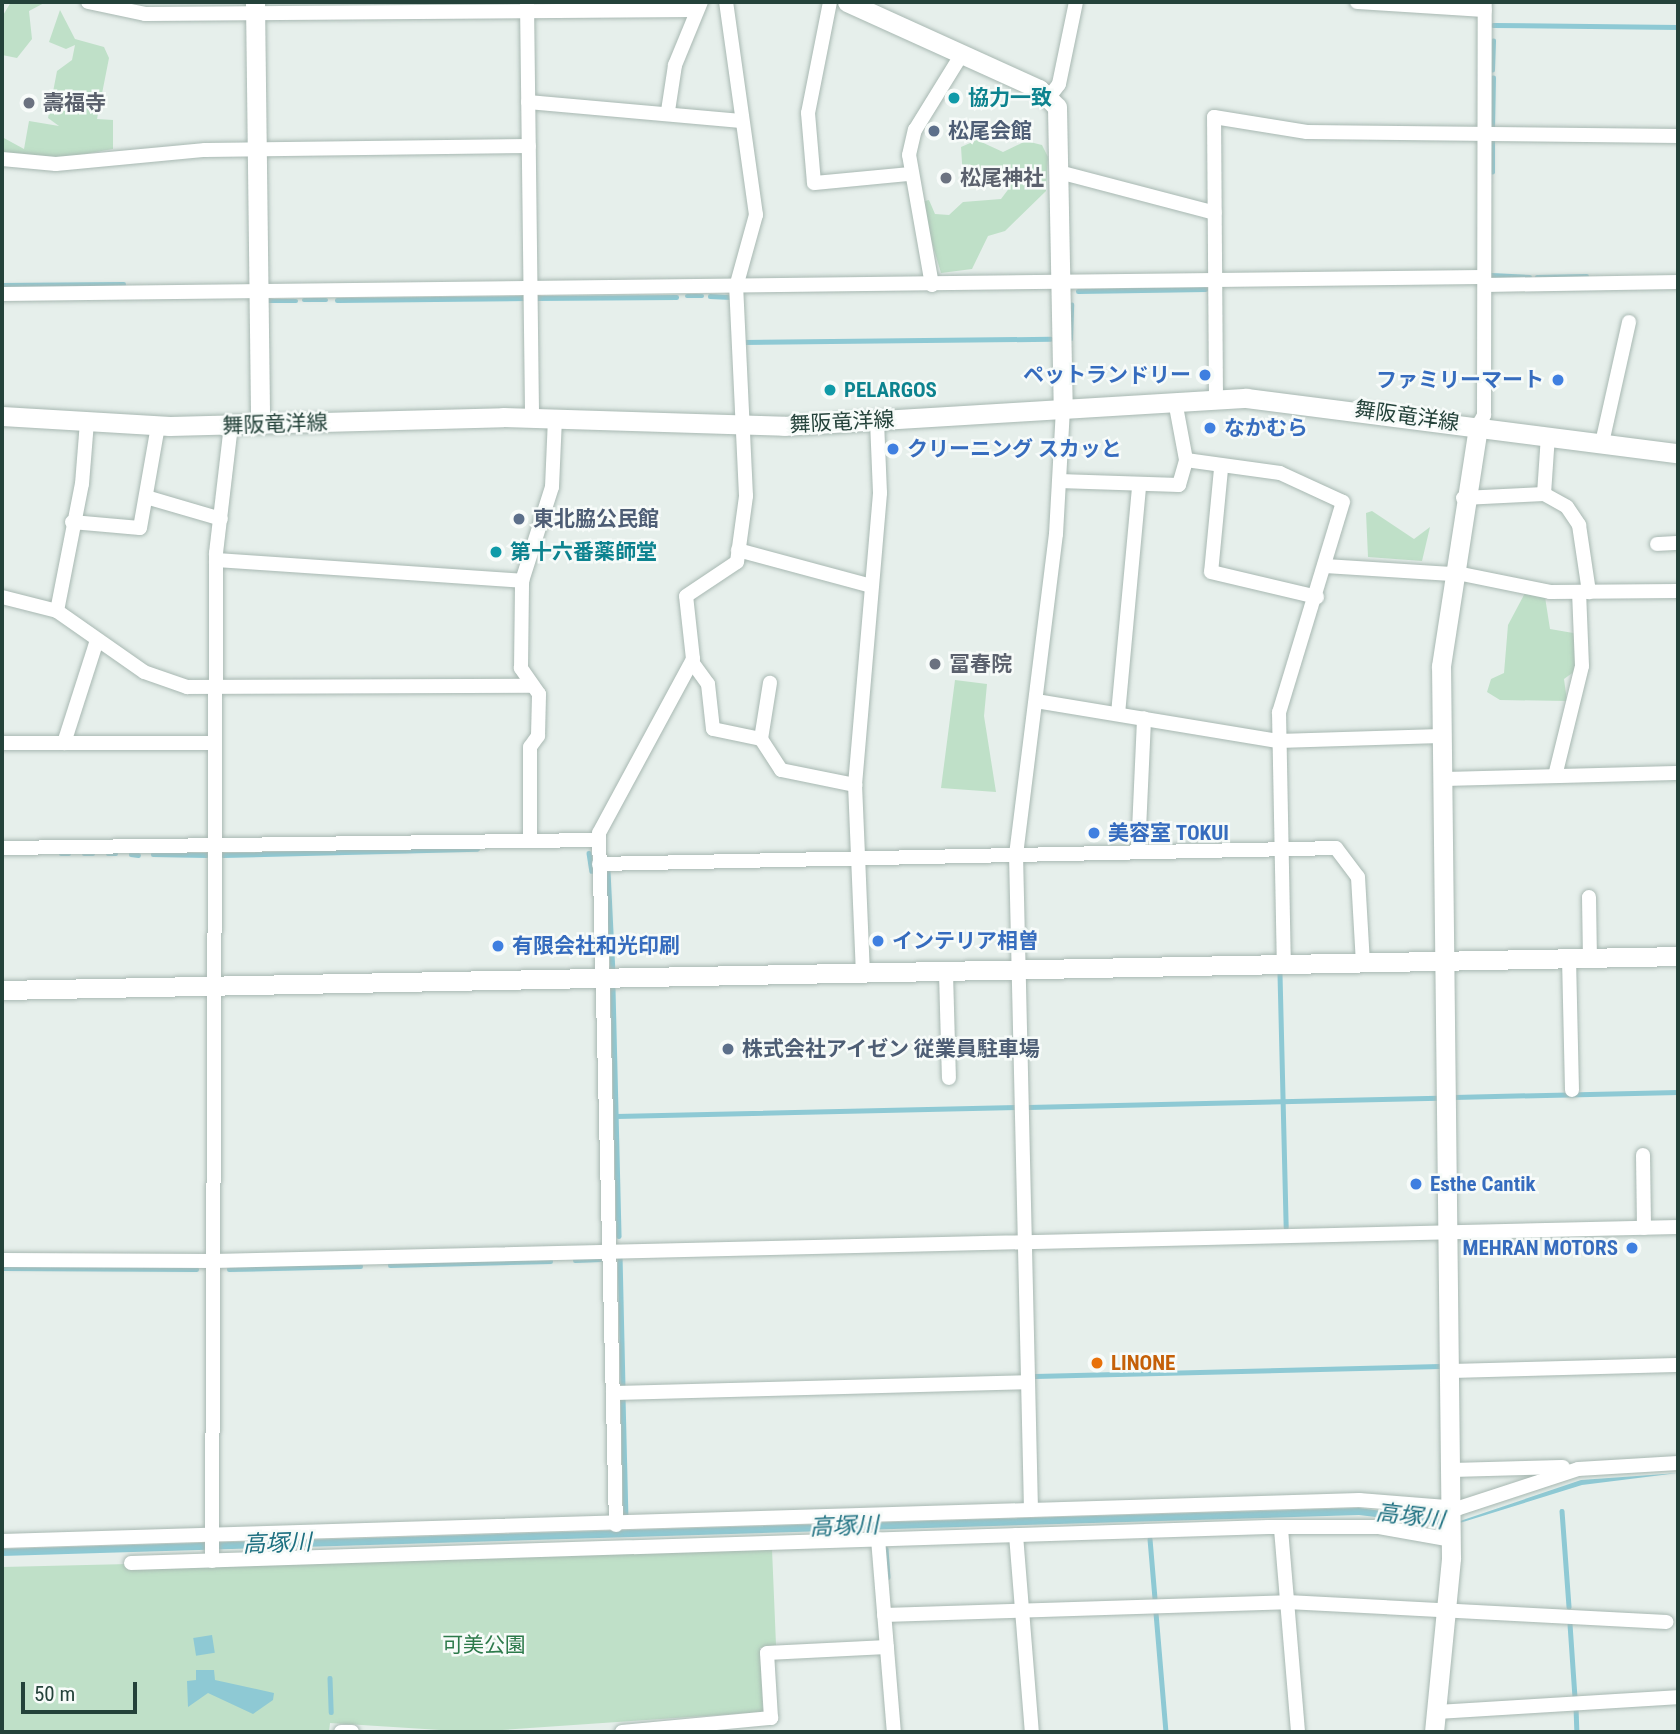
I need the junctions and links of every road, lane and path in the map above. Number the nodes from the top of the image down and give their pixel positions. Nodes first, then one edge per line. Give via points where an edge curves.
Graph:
1 (88, 2) edge
2 (726, 2) edge
3 (830, 2) edge
4 (847, 2) edge
5 (1076, 2) edge
6 (1357, 2) edge
7 (527, 5) edge
8 (698, 6) edge
9 (1485, 6) edge
10 (255, 7) edge
11 (962, 54) junction
12 (1049, 97) junction
13 (528, 102) junction
14 (668, 111) junction
15 (741, 121) junction
16 (1484, 134) junction
17 (1678, 136) edge
18 (529, 146) junction
19 (256, 149) junction
20 (2, 159) edge
21 (1059, 172) junction
22 (909, 174) junction
23 (1215, 214) junction
24 (1215, 281) junction
25 (1484, 281) junction
26 (1678, 282) edge
27 (1061, 283) junction
28 (932, 285) junction
29 (736, 287) junction
30 (531, 289) junction
31 (258, 292) junction
32 (2, 294) edge
33 (1629, 322) dead end
34 (1216, 399) junction
35 (1175, 401) junction
36 (1063, 409) junction
37 (2, 416) edge
38 (532, 417) junction
39 (555, 417) junction
40 (877, 421) junction
41 (86, 422) junction
42 (260, 424) junction
43 (231, 425) junction
44 (740, 425) junction
45 (158, 426) junction
46 (1478, 426) junction
47 (1549, 435) junction
48 (1602, 443) junction
49 (1678, 453) edge
50 (1186, 460) junction
51 (1221, 468) junction
52 (1059, 481) junction
53 (1139, 488) junction
54 (1544, 494) junction
55 (146, 496) junction
56 (1463, 498) junction
57 (221, 519) junction
58 (72, 523) junction
59 (1678, 543) edge
60 (1657, 544) dead end
61 (738, 551) junction
62 (216, 560) junction
63 (1325, 566) junction
64 (1452, 573) junction
65 (522, 581) junction
66 (871, 586) junction
67 (1678, 591) edge
68 (1584, 592) junction
69 (2, 597) edge
70 (1317, 597) junction
71 (57, 611) junction
72 (97, 640) junction
73 (692, 662) junction
74 (770, 683) dead end
75 (531, 686) junction
76 (215, 688) junction
77 (1037, 701) junction
78 (1118, 714) junction
79 (1144, 718) junction
80 (1441, 736) junction
81 (761, 738) junction
82 (1278, 741) junction
83 (2, 743) edge
84 (64, 743) junction
85 (215, 743) junction
86 (1678, 773) edge
87 (1555, 776) junction
88 (1442, 779) junction
89 (855, 785) junction
90 (599, 840) junction
91 (530, 841) junction
92 (2, 848) edge
93 (215, 849) junction
94 (1281, 849) junction
95 (1138, 852) junction
96 (1016, 855) junction
97 (858, 859) junction
98 (600, 864) junction
99 (1589, 897) dead end
100 (1678, 956) edge
101 (1569, 958) junction
102 (1590, 958) junction
103 (1444, 961) junction
104 (1363, 963) junction
105 (1284, 965) junction
106 (1019, 972) junction
107 (947, 973) junction
108 (863, 975) junction
109 (602, 981) junction
110 (2, 990) edge
111 (214, 990) junction
112 (949, 1078) dead end
113 (1572, 1090) dead end
114 (1643, 1155) dead end
115 (1678, 1227) edge
116 (1644, 1228) junction
117 (1447, 1231) junction
118 (1025, 1241) junction
119 (609, 1251) junction
120 (2, 1260) edge
121 (213, 1261) junction
122 (1678, 1365) edge
123 (1449, 1371) junction
124 (1028, 1382) junction
125 (612, 1392) junction
126 (1678, 1463) edge
127 (1578, 1469) junction
128 (1450, 1470) junction
129 (1031, 1510) junction
130 (1451, 1510) junction
131 (616, 1525) junction
132 (1281, 1530) junction
133 (1016, 1535) junction
134 (211, 1537) junction
135 (1451, 1537) junction
136 (878, 1539) junction
137 (2, 1541) edge
138 (212, 1558) junction
139 (131, 1563) dead end
140 (1287, 1602) junction
141 (1022, 1610) junction
142 (1447, 1610) junction
143 (884, 1615) junction
144 (1666, 1622) dead end
145 (887, 1647) junction
146 (1678, 1697) edge
147 (1436, 1712) junction
148 (341, 1732) edge
149 (352, 1732) edge
150 (622, 1732) edge
151 (894, 1732) edge
152 (1032, 1732) edge
153 (1298, 1732) edge
154 (1434, 1732) edge

1 - 10 street via 130,13
2 - 15 street
3 - 22 street via 808,113 814,183
4 - 11 street
5 - 12 street via 1059,85
6 - 9 street
7 - 8 street
7 - 10 street
7 - 13 street
8 - 14 street via 671,79
9 - 16 street
10 - 19 street
11 - 12 street
11 - 22 street via 912,136
12 - 21 street via 1061,118
13 - 14 street
13 - 18 street
14 - 15 street
15 - 29 street via 756,215
16 - 17 street
16 - 23 street via 1307,132 1214,117
16 - 25 street
18 - 19 street
18 - 30 street
19 - 20 street via 56,164
19 - 31 street
21 - 23 street
21 - 27 street
22 - 28 street
23 - 24 street
24 - 25 street
24 - 27 street
24 - 34 street
25 - 26 street
25 - 46 street via 1484,415
27 - 28 street
27 - 36 street
28 - 29 street
29 - 30 street
29 - 44 street
30 - 31 street
30 - 38 street
31 - 32 street
31 - 42 street
33 - 48 street
34 - 35 street, 舞阪竜洋線
34 - 46 street, 舞阪竜洋線 via 1300,402
35 - 36 street, 舞阪竜洋線
35 - 50 street
36 - 40 street, 舞阪竜洋線
36 - 52 street
37 - 41 street, 舞阪竜洋線
38 - 39 street, 舞阪竜洋線
38 - 42 street, 舞阪竜洋線
39 - 44 street, 舞阪竜洋線
39 - 65 street via 552,487
40 - 44 street, 舞阪竜洋線
40 - 66 street via 880,493
41 - 45 street, 舞阪竜洋線
41 - 58 street
42 - 43 street, 舞阪竜洋線
43 - 45 street, 舞阪竜洋線
43 - 57 street
44 - 61 street via 747,496
45 - 55 street
46 - 47 street, 舞阪竜洋線
46 - 56 street
47 - 48 street, 舞阪竜洋線
47 - 54 street
48 - 49 street, 舞阪竜洋線
50 - 51 street
50 - 53 street via 1179,485
51 - 63 street via 1280,473 1343,502
51 - 70 street via 1211,572
52 - 53 street
52 - 77 street
53 - 78 street
54 - 56 street
54 - 68 street via 1567,507 1579,525
55 - 57 street
55 - 58 street via 140,528
56 - 64 street
57 - 62 street
58 - 71 street
59 - 60 street
61 - 66 street
61 - 73 street via 735,566 686,596
62 - 65 street
62 - 76 street
63 - 64 street
63 - 70 street
64 - 68 street via 1550,592
64 - 80 street via 1441,657
65 - 75 street via 522,668
66 - 89 street
67 - 68 street
68 - 87 street via 1583,666
69 - 71 street
70 - 82 street via 1282,698
71 - 72 street
72 - 76 street via 144,672
72 - 84 street
73 - 81 street via 708,684 713,729
73 - 90 street via 652,724
74 - 81 street
75 - 76 street
75 - 91 street via 539,694 538,736 530,747
76 - 85 street
77 - 78 street
77 - 96 street
78 - 79 street
79 - 82 street
79 - 95 street
80 - 82 street
80 - 88 street
81 - 89 street via 781,770
82 - 94 street
83 - 84 street
84 - 85 street
85 - 93 street
86 - 87 street
87 - 88 street
88 - 103 street
89 - 97 street
90 - 91 street
90 - 98 street
91 - 93 street
92 - 93 street
93 - 111 street
94 - 95 street
94 - 104 street via 1336,848 1358,877
94 - 105 street
95 - 96 street
96 - 97 street
96 - 106 street
97 - 98 street
97 - 108 street
98 - 109 street
99 - 102 street
100 - 102 street
101 - 102 street
101 - 103 street
101 - 113 street
103 - 104 street
103 - 117 street
104 - 105 street
105 - 106 street
106 - 107 street
106 - 118 street
107 - 108 street
107 - 112 street
108 - 109 street
109 - 111 street
109 - 119 street
110 - 111 street
111 - 121 street
114 - 116 street
115 - 116 street
116 - 117 street
117 - 118 street
117 - 123 street
118 - 119 street
118 - 124 street
119 - 121 street
119 - 125 street
120 - 121 street
121 - 134 street
122 - 123 street
123 - 128 street
124 - 125 street
124 - 129 street
125 - 131 street
126 - 127 street
127 - 128 street
127 - 130 street
128 - 130 street
129 - 130 street via 1359,1500
129 - 131 street
130 - 135 street
131 - 134 street
132 - 133 street
132 - 135 street via 1378,1527
132 - 140 street
133 - 136 street
133 - 141 street
134 - 137 street
134 - 138 street
135 - 142 street
136 - 138 street
136 - 143 street
138 - 139 street
140 - 141 street
140 - 142 street
140 - 153 street
141 - 143 street
141 - 152 street
142 - 144 street
142 - 147 street
143 - 145 street
145 - 150 street via 767,1653 771,1718
145 - 151 street
146 - 147 street
147 - 154 street
148 - 149 street

